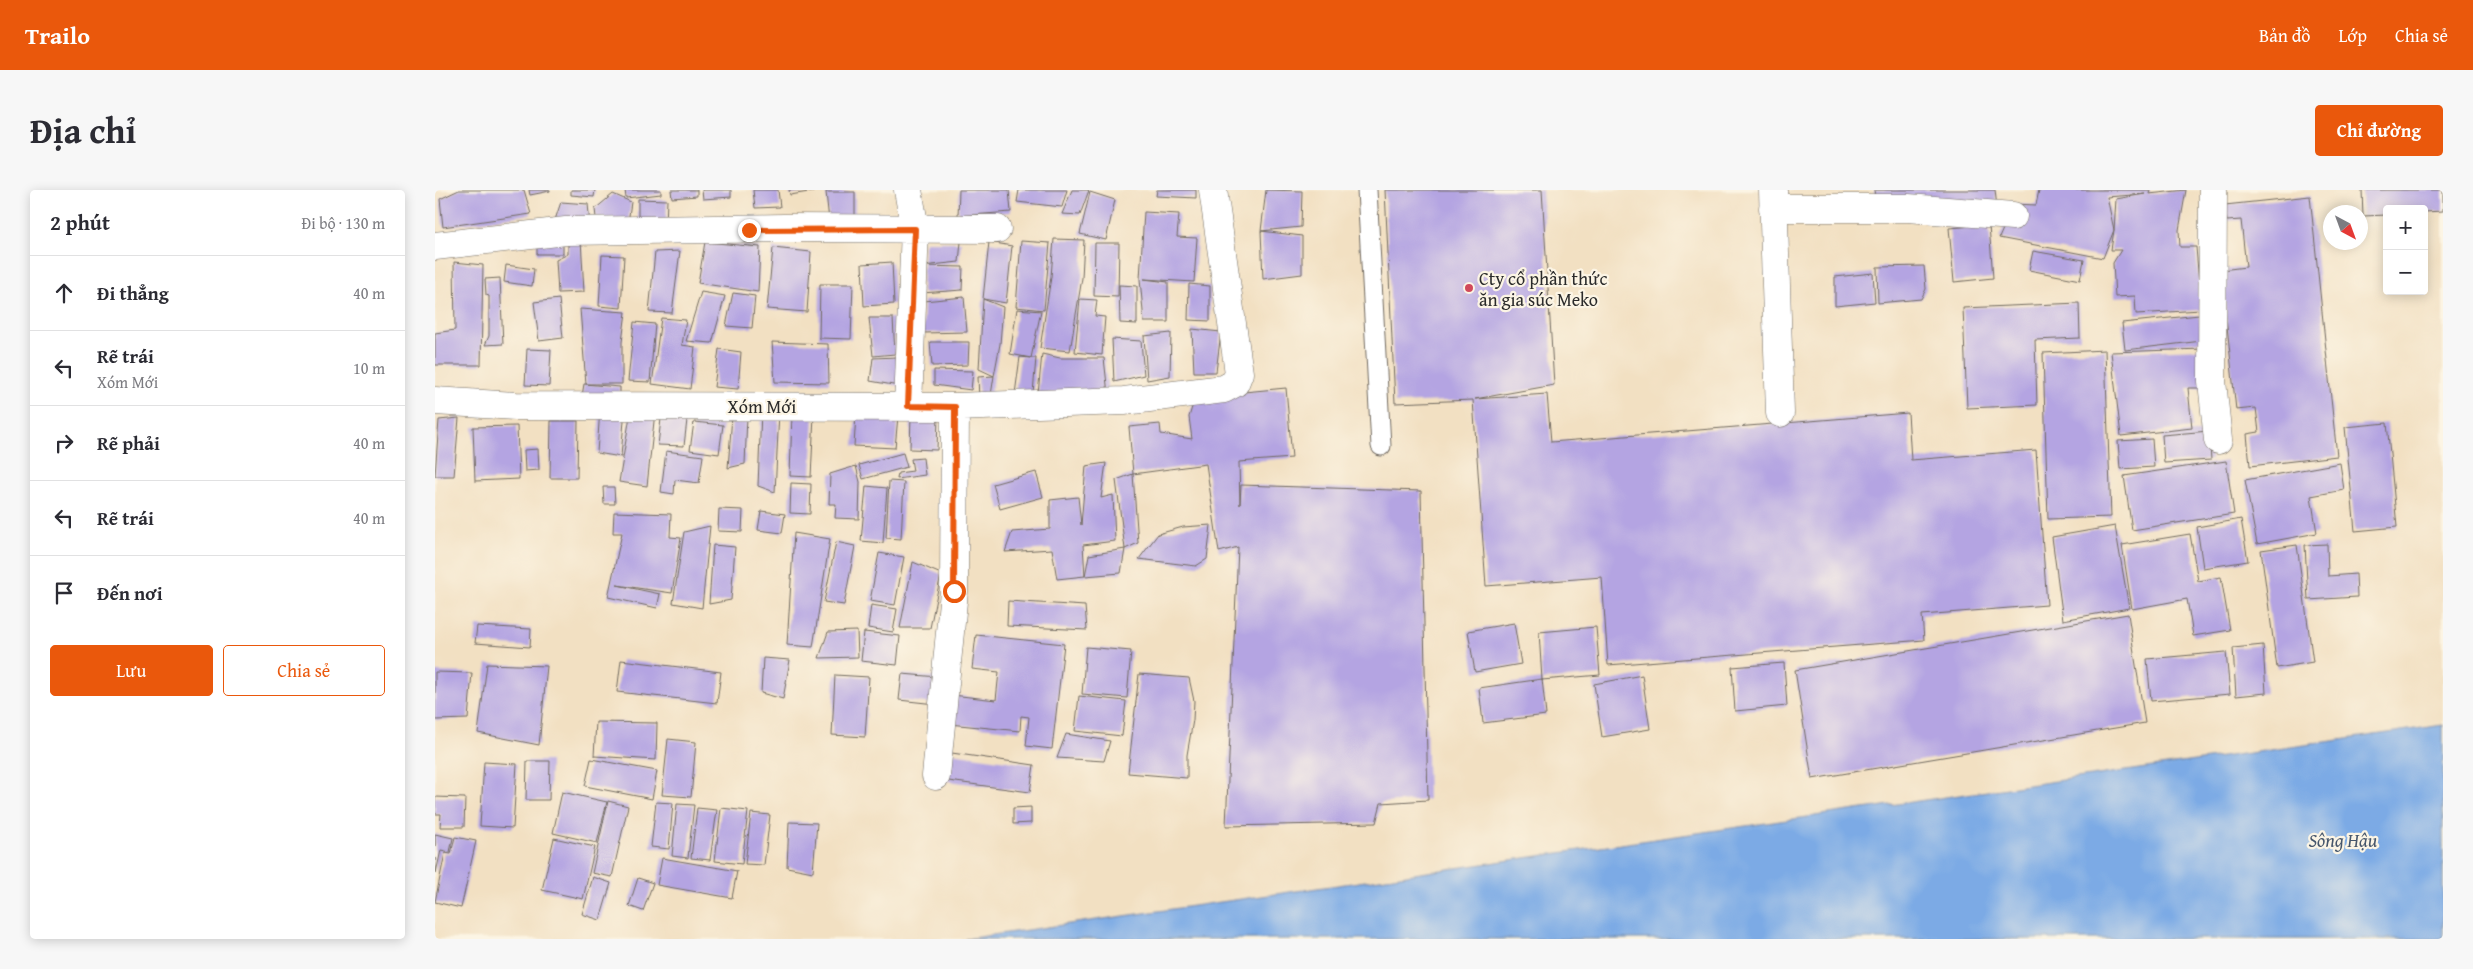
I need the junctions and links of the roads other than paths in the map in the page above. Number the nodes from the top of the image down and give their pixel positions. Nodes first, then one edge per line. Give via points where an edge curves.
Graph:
1 (908, 190) edge
2 (1213, 190) edge
3 (1367, 190) edge
4 (2213, 190) edge
5 (1773, 199) edge
6 (2013, 216) dead end
7 (915, 229) junction
8 (997, 229) dead end
9 (435, 246) edge
10 (435, 401) edge
11 (908, 406) junction
12 (955, 407) junction
13 (1780, 413) dead end
14 (2218, 440) dead end
15 (1381, 446) dead end
16 (936, 776) dead end

1 - 7 street
2 - 12 street, Xóm Mới via 1238,378 1232,386 1089,404
3 - 15 lane
4 - 14 street via 2212,381
5 - 6 street
5 - 13 street
7 - 8 street
7 - 9 street via 566,231
7 - 11 street
10 - 11 street, Xóm Mới via 516,406
11 - 12 street, Xóm Mới
12 - 16 street via 954,591

